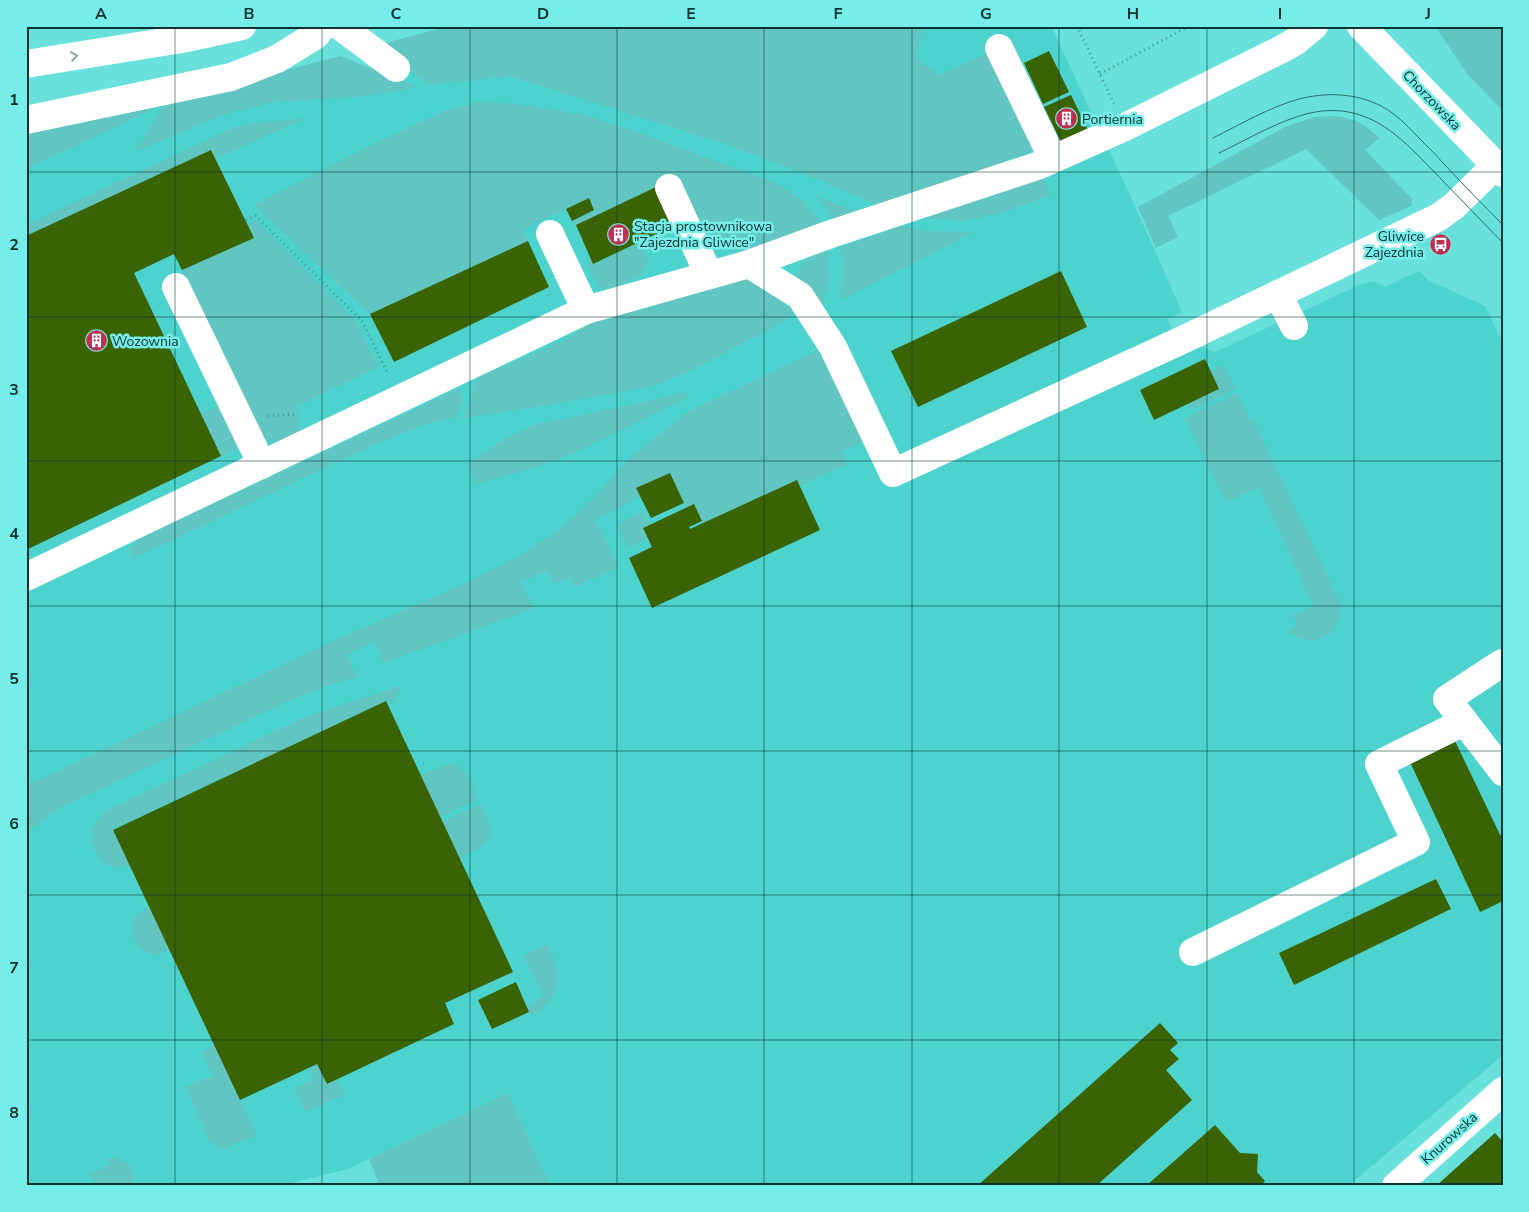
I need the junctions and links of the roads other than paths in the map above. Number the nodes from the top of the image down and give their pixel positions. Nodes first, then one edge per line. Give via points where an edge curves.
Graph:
1 (242, 26) edge
2 (323, 26) edge
3 (340, 26) edge
4 (1314, 26) edge
5 (1361, 26) edge
6 (999, 48) dead end
7 (26, 64) edge
8 (396, 68) dead end
9 (26, 120) edge
10 (1053, 159) junction
11 (1499, 169) edge
12 (669, 188) dead end
13 (550, 234) dead end
14 (749, 264) junction
15 (709, 275) junction
16 (176, 287) dead end
17 (1278, 294) junction
18 (586, 310) junction
19 (1294, 326) dead end
20 (262, 465) junction
21 (26, 577) edge
22 (1502, 664) edge
23 (1464, 722) junction
24 (1503, 772) edge
25 (1193, 952) dead end
26 (1503, 1091) edge
27 (1396, 1186) edge

7 -> 1 main road
2 - 9 main road via 277,59 232,77
3 - 8 main road
4 - 10 main road via 1288,46
5 - 11 main road, Chorzowska
6 - 10 main road
10 - 14 main road
11 - 17 main road via 1447,212
12 - 15 main road
13 - 18 main road
14 - 15 main road
14 - 17 main road via 800,296 833,347 893,473
15 - 18 main road
16 - 20 main road
17 - 19 main road
18 - 20 main road
20 - 21 main road
22 - 23 main road via 1447,699
23 - 24 main road
23 - 25 main road via 1379,764 1416,842
26 - 27 main road, Knurowska

